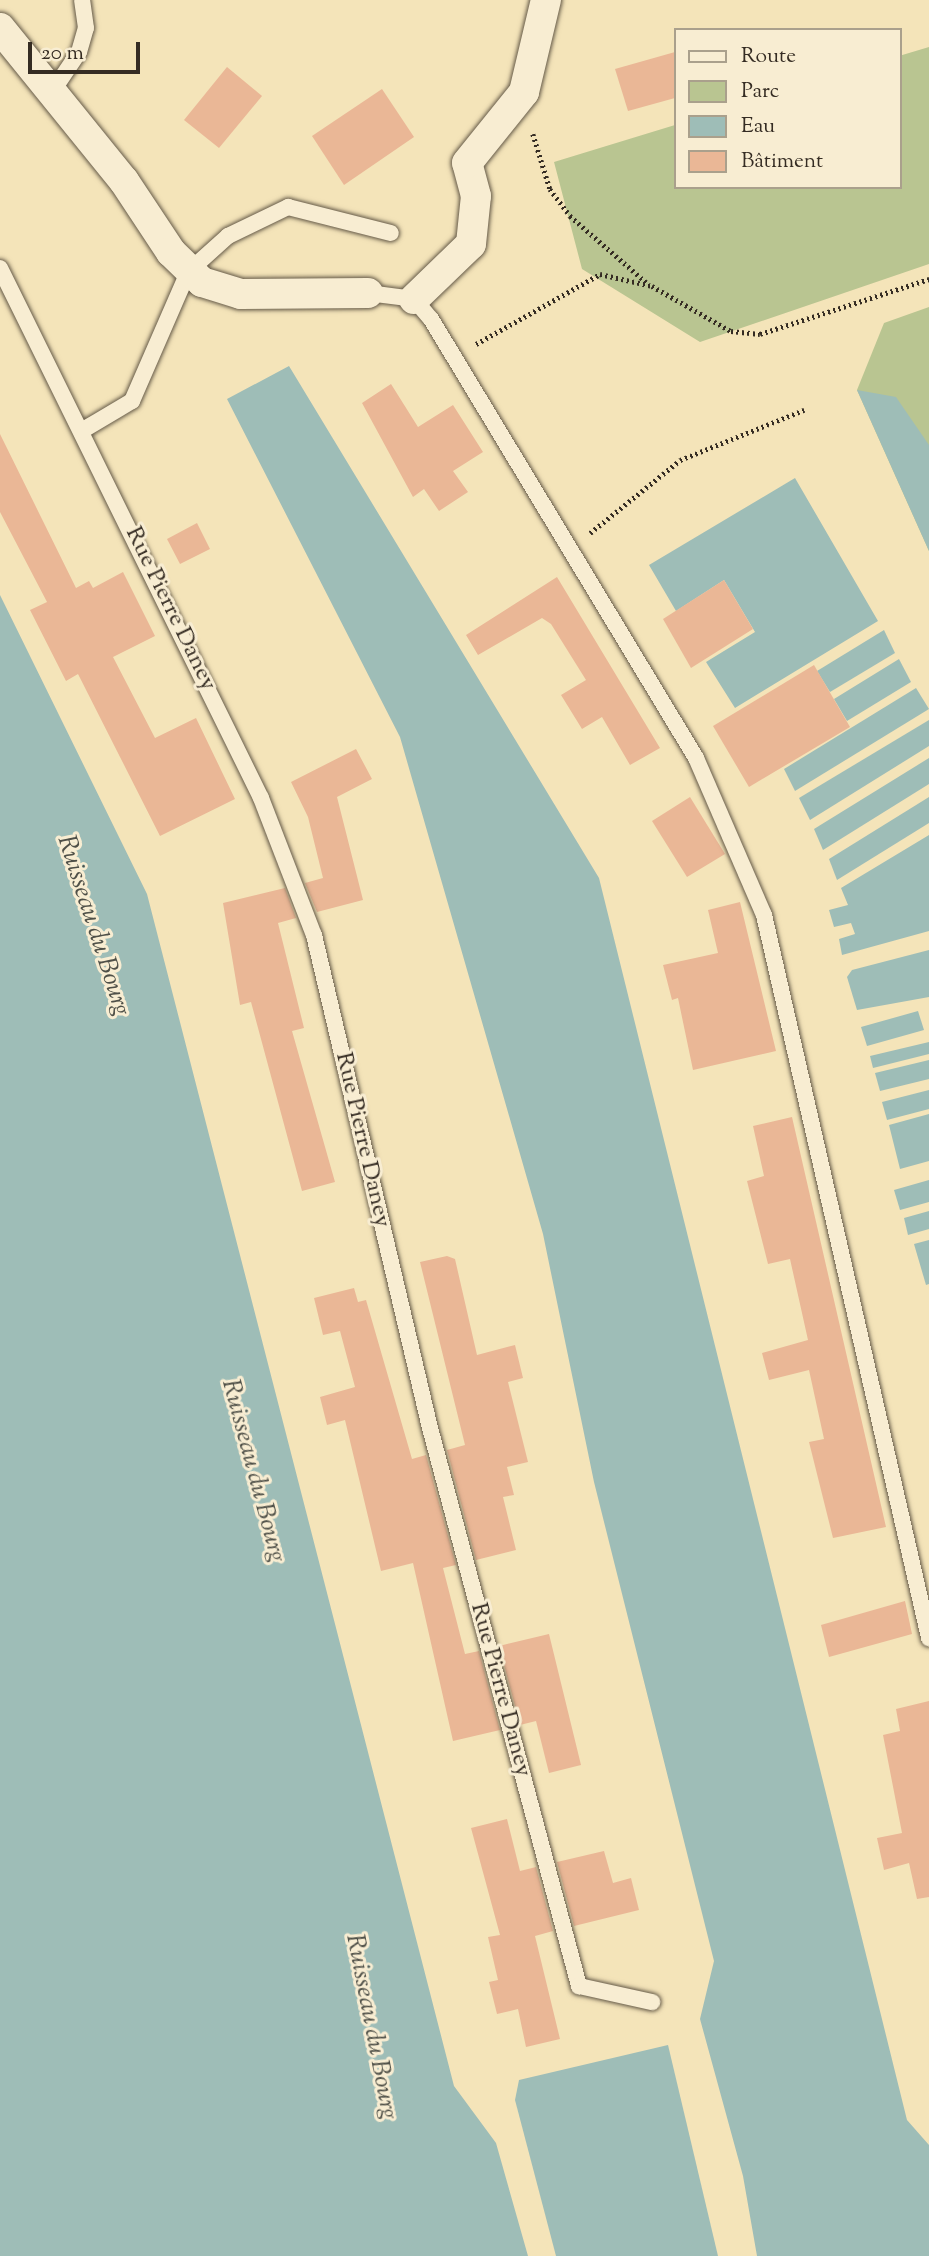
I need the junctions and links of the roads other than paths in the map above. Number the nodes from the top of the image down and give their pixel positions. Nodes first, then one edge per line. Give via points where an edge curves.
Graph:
1 (82, 0) edge
2 (546, 0) edge
3 (0, 28) edge
4 (52, 92) junction
5 (391, 233) dead end
6 (0, 268) edge
7 (188, 272) junction
8 (368, 293) joint
9 (414, 299) junction
10 (83, 429) junction
11 (929, 1639) edge
12 (652, 2002) dead end

1 - 4 lane via 86,28 79,52
2 - 9 street via 524,92 467,163 476,196 471,244
3 - 4 street
4 - 7 street
5 - 7 lane via 288,206 228,236
6 - 10 lane, Rue Pierre Daney
7 - 8 street via 241,294
7 - 10 lane via 132,401
8 - 9 lane
9 - 11 lane via 696,758 764,915
10 - 12 lane, Rue Pierre Daney via 261,797 314,935 430,1428 579,1986

